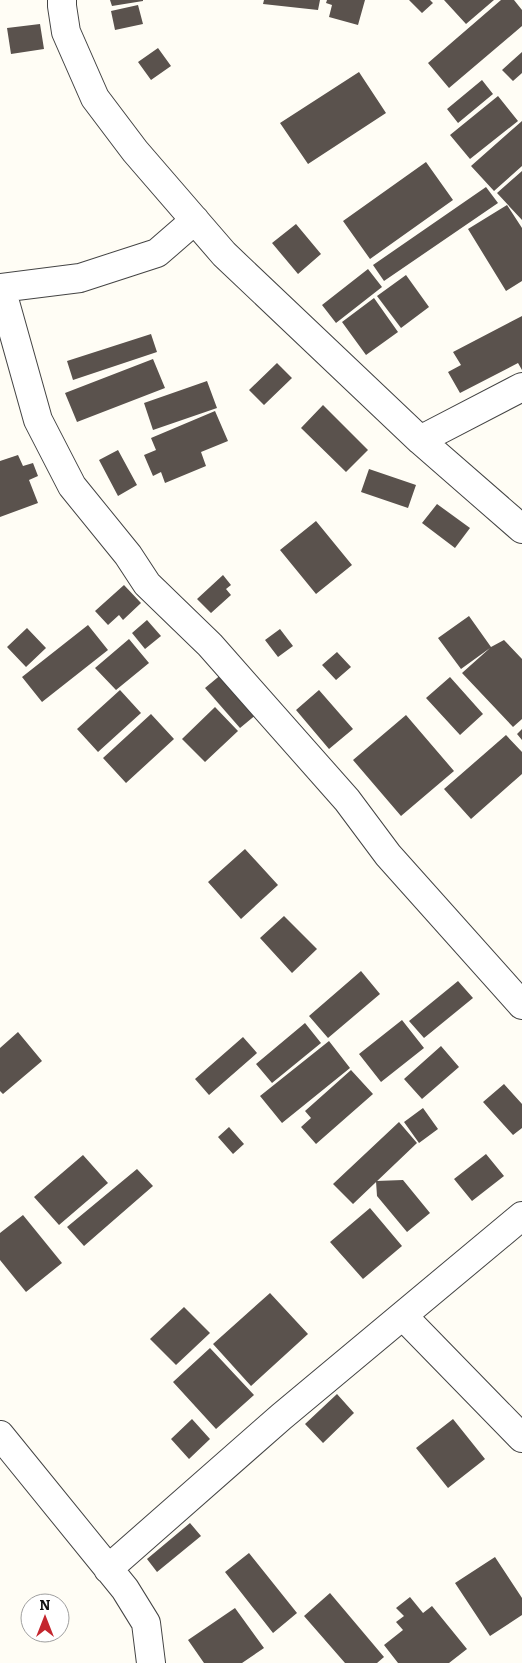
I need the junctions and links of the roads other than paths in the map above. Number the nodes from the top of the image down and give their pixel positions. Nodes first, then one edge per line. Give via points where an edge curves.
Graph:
1 (62, 0) edge
2 (195, 220) junction
3 (0, 288) edge
4 (522, 387) edge
5 (420, 440) junction
6 (522, 529) edge
7 (522, 1005) edge
8 (522, 1216) edge
9 (403, 1316) junction
10 (0, 1435) edge
11 (522, 1438) edge
12 (108, 1569) junction
13 (152, 1663) edge

1 - 2 street via 66,32 96,98 135,151
2 - 3 street via 156,252 80,278
2 - 5 street via 224,254
3 - 7 street via 38,420 72,486 147,584 210,645 347,800 388,855
4 - 5 street
5 - 6 street
8 - 9 street
9 - 11 street
9 - 12 street via 281,1417
10 - 12 street
12 - 13 street via 146,1623

